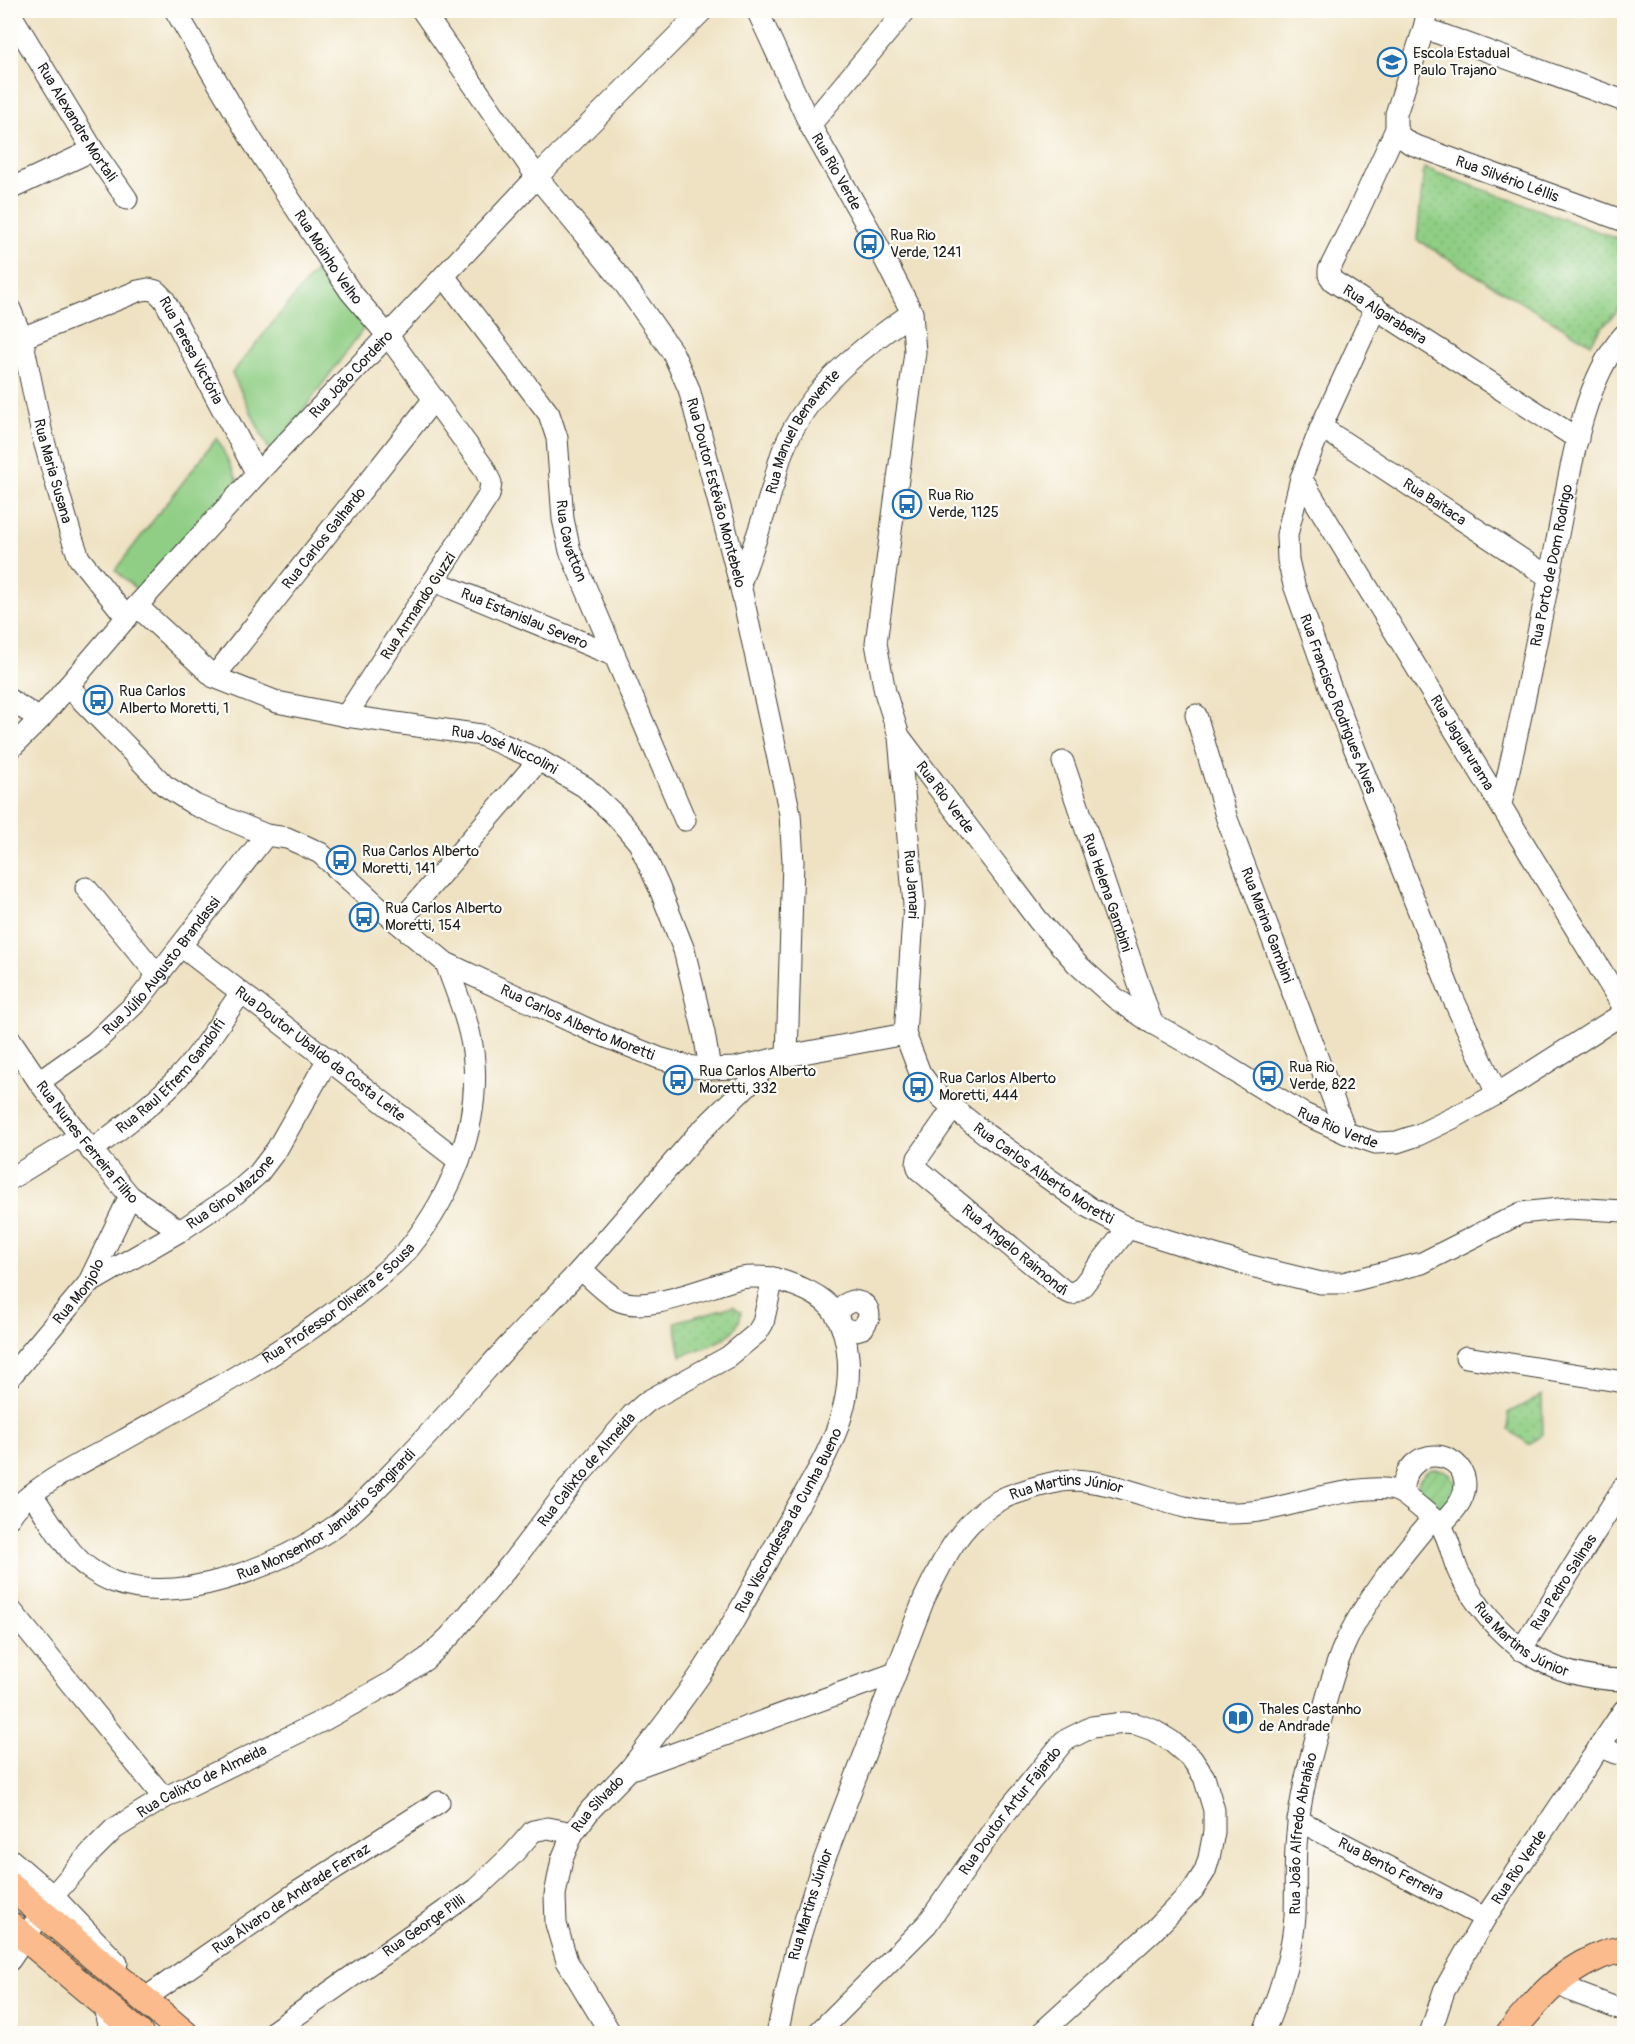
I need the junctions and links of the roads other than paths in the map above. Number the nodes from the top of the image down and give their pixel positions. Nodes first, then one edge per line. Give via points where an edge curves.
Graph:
1 (175, 10) edge
2 (422, 10) edge
3 (703, 10) edge
4 (757, 10) edge
5 (906, 10) edge
6 (10, 13) edge
7 (1426, 19) edge
8 (1624, 101) edge
9 (810, 125) junction
10 (1396, 129) junction
11 (93, 150) junction
12 (537, 177) junction
13 (10, 189) edge
14 (127, 199) dead end
15 (1624, 221) edge
16 (444, 276) junction
17 (1376, 307) junction
18 (10, 309) edge
19 (912, 313) junction
20 (1624, 335) edge
21 (388, 336) junction
22 (22, 338) junction
23 (434, 399) junction
24 (1321, 427) junction
25 (1578, 439) junction
26 (258, 474) junction
27 (1301, 478) junction
28 (489, 495) joint
29 (1549, 576) junction
30 (434, 581) junction
31 (740, 584) junction
32 (132, 612) junction
33 (613, 655) junction
34 (214, 677) junction
35 (68, 686) junction
36 (10, 700) edge
37 (1196, 714) dead end
38 (346, 716) junction
39 (40, 718) junction
40 (899, 736) junction
41 (10, 749) edge
42 (539, 760) junction
43 (1063, 762) dead end
44 (951, 803) junction
45 (905, 804) junction
46 (1502, 804) junction
47 (685, 820) dead end
48 (266, 835) junction
49 (86, 888) dead end
50 (399, 923) junction
51 (181, 946) junction
52 (446, 963) junction
53 (159, 977) junction
54 (241, 993) junction
55 (1624, 1008) edge
56 (1624, 1013) edge
57 (1152, 1023) junction
58 (905, 1034) junction
59 (10, 1039) edge
60 (780, 1058) junction
61 (328, 1059) junction
62 (710, 1069) junction
63 (39, 1082) junction
64 (1497, 1094) junction
65 (953, 1108) junction
66 (1346, 1133) junction
67 (86, 1143) junction
68 (459, 1161) junction
69 (10, 1179) edge
70 (130, 1196) junction
71 (1624, 1211) edge
72 (1128, 1228) junction
73 (180, 1231) junction
74 (581, 1269) junction
75 (773, 1278) junction
76 (88, 1284) junction
77 (1466, 1357) dead end
78 (10, 1377) edge
79 (1624, 1382) edge
80 (1624, 1486) edge
81 (1402, 1492) junction
82 (32, 1494) junction
83 (10, 1517) edge
84 (1436, 1522) junction
85 (10, 1609) edge
86 (1521, 1650) junction
87 (895, 1673) junction
88 (1624, 1680) edge
89 (1624, 1710) edge
90 (1599, 1746) junction
91 (1624, 1754) edge
92 (629, 1770) junction
93 (164, 1798) junction
94 (439, 1802) dead end
95 (1298, 1820) junction
96 (573, 1833) junction
97 (10, 1859) edge
98 (10, 1886) edge
99 (47, 1904) junction
100 (1485, 1918) junction
101 (17, 1931) edge
102 (1624, 1950) edge
103 (10, 1960) edge
104 (1554, 1982) junction
105 (144, 1999) junction
106 (104, 2003) junction
107 (1624, 2012) edge
108 (111, 2034) edge
109 (140, 2034) edge
110 (185, 2034) edge
111 (270, 2034) edge
112 (611, 2034) edge
113 (777, 2034) edge
114 (817, 2034) edge
115 (1040, 2034) edge
116 (1263, 2034) edge
117 (1431, 2034) edge
118 (1509, 2034) edge

1 - 21 street, Rua Moinho Velho via 251,139 332,264
2 - 12 street, Rua Doutor Estêvão Montebelo
3 - 12 street, Rua João Cordeiro
4 - 9 street, Rua Rio Verde
5 - 9 street
6 - 11 street, Rua Alexandre Mortali
7 - 8 street
7 - 10 street, Rua Algarabeira via 1396,114
9 - 19 street, Rua Rio Verde
10 - 15 street, Rua Silvério Léllis via 1411,144
10 - 17 street, Rua Algarabeira via 1329,270 1333,281
11 - 13 street
11 - 14 street, Rua Alexandre Mortali
12 - 16 street, Rua João Cordeiro
12 - 31 street, Rua Doutor Estêvão Montebelo via 621,279 674,353 689,389
16 - 21 street, Rua João Cordeiro
16 - 33 street, Rua Cavatton via 549,414 556,438 563,519 570,551
17 - 24 street, Rua Francisco Rodrigues Alves
17 - 25 street, Rua Algarabeira
18 - 22 street, Rua Maria Susana
19 - 31 street, Rua Manuel Benavente via 844,364 802,412 783,448
19 - 40 street, Rua Rio Verde via 915,352 876,644
20 - 25 street, Rua Porto de Dom Rodrigo via 1598,373
21 - 23 street, Rua Moinho Velho
21 - 26 street, Rua João Cordeiro
22 - 26 street, Rua Teresa Victória via 138,291 156,291 184,334
22 - 32 street, Rua Maria Susana via 42,434 80,558
23 - 28 street, Rua Moinho Velho via 484,468 491,483
23 - 34 street, Rua Carlos Galhardo
24 - 27 street, Rua Francisco Rodrigues Alves
24 - 29 street, Rua Baitaca
25 - 29 street, Rua Porto de Dom Rodrigo
26 - 32 street, Rua João Cordeiro
27 - 46 street, Rua Jaguarurama
27 - 64 street, Rua Francisco Rodrigues Alves via 1287,535 1294,585 1452,996
28 - 30 street, Rua Armando Guzzi
29 - 46 street, Rua Porto de Dom Rodrigo
30 - 33 street, Rua Estanislau Severo
30 - 38 street, Rua Armando Guzzi
31 - 60 street, Rua Doutor Estêvão Montebelo via 790,814 793,884
32 - 34 street, Rua José Niccolini
32 - 35 street, Rua João Cordeiro
33 - 47 street, Rua Cavatton
34 - 38 street, Rua José Niccolini via 277,702
35 - 39 street, Rua João Cordeiro
35 - 48 street, Rua Carlos Alberto Moretti via 164,785 195,805
36 - 39 street
37 - 66 street, Rua Marina Gambini via 1227,819
38 - 42 street, Rua José Niccolini via 481,735
39 - 41 street, Rua João Cordeiro
40 - 44 street, Rua Rio Verde
40 - 45 street, Rua Jamari
42 - 50 street
42 - 62 street, Rua José Niccolini via 585,787 639,843 684,950
43 - 57 street, Rua Helena Gambini
44 - 45 street via 932,791 914,788
44 - 57 street, Rua Rio Verde via 1038,920 1078,965 1115,998
45 - 58 street, Rua Jamari via 914,904
46 - 55 street, Rua Jaguarurama
48 - 50 street, Rua Carlos Alberto Moretti via 287,838 320,853
48 - 51 street, Rua Júlio Augusto Brandassi
49 - 53 street
50 - 52 street, Rua Carlos Alberto Moretti
51 - 53 street, Rua Júlio Augusto Brandassi
51 - 54 street, Rua Doutor Ubaldo da Costa Leite
52 - 62 street, Rua Carlos Alberto Moretti via 594,1032 659,1058
52 - 68 street, Rua Professor Oliveira e Sousa via 468,1027 474,1061 471,1119
53 - 63 street, Rua Júlio Augusto Brandassi via 109,1030
54 - 61 street, Rua Doutor Ubaldo da Costa Leite
54 - 67 street, Rua Raul Efrem Gandolfi via 174,1082 149,1106
56 - 64 street, Rua Rio Verde
57 - 66 street, Rua Rio Verde via 1302,1113
58 - 60 street, Rua Carlos Alberto Moretti
58 - 65 street, Rua Carlos Alberto Moretti via 920,1073
59 - 63 street, Rua Nunes Ferreira Filho
60 - 62 street, Rua Carlos Alberto Moretti
60 - 74 street via 696,1137
61 - 68 street, Rua Doutor Ubaldo da Costa Leite
61 - 73 street, Rua Gino Mazone via 277,1149 258,1174
63 - 67 street, Rua Nunes Ferreira Filho
64 - 66 street, Rua Rio Verde via 1418,1135 1396,1142 1376,1143
65 - 72 street, Rua Carlos Alberto Moretti via 1090,1208
65 - 72 street, Rua Angelo Raimondi via 918,1158 919,1170 1070,1294 1081,1288
67 - 69 street, Rua Raul Efrem Gandolfi
67 - 70 street, Rua Nunes Ferreira Filho
68 - 82 street, Rua Professor Oliveira e Sousa via 437,1210 409,1248 324,1321 255,1366
70 - 73 street, Rua Nunes Ferreira Filho
70 - 76 street, Rua Monjolo
71 - 72 street, Rua Carlos Alberto Moretti via 1568,1208 1521,1213 1422,1263 1344,1283 1321,1283 1247,1265
73 - 76 street, Rua Gino Mazone
74 - 75 street via 616,1299 628,1304 669,1300 740,1278
74 - 82 street, Rua Monsenhor Januário Sangirardi via 353,1511 328,1531 265,1566 205,1585 164,1590 113,1582 87,1568 63,1541
75 - 92 street, Rua Viscondessa da Cunha Bueno via 812,1293 828,1305 839,1321 848,1359 844,1406 831,1444 747,1596 701,1673
75 - 93 street, Rua Calixto de Almeida via 757,1333 728,1357 648,1401 632,1415 451,1635 426,1659 324,1720
76 - 78 street, Rua Monjolo
77 - 79 street
80 - 86 street, Rua Pedro Salinas
81 - 84 street, Rua Martins Júnior
81 - 84 street via 1408,1472 1420,1460 1437,1456 1452,1460 1462,1472 1465,1489 1454,1512
81 - 87 street, Rua Martins Júnior via 1365,1489 1264,1510 1228,1513 1189,1508 1072,1480 1005,1497 969,1522 943,1559
82 - 83 street, Rua Professor Oliveira e Sousa
84 - 86 street, Rua Martins Júnior via 1471,1595 1496,1627
84 - 95 street, Rua João Alfredo Abrahão via 1389,1571 1345,1644 1310,1757
85 - 93 street
86 - 88 street, Rua Martins Júnior via 1581,1676
87 - 92 street, Rua Silvado
87 - 113 street, Rua Martins Júnior via 820,1871 795,1953
89 - 90 street, Rua Rio Verde
90 - 91 street
90 - 100 street, Rua Rio Verde
92 - 96 street, Rua Silvado
93 - 99 street, Rua Calixto de Almeida via 114,1829
94 - 105 street, Rua Álvaro de Andrade Ferraz via 296,1893
95 - 100 street, Rua Bento Ferreira
95 - 116 street, Rua João Alfredo Abrahão via 1295,1918 1288,1963
96 - 111 street, Rua George Pilli via 548,1828 533,1831 476,1889
96 - 112 street, Rua Silvado via 562,1859 555,1895 556,1924 567,1961
97 - 99 street
98 - 99 main road
99 - 101 street, Rua Calixto de Almeida
99 - 105 main road
100 - 117 street, Rua Rio Verde via 1444,1991
101 - 103 street, Rua Calixto de Almeida
101 - 106 main road
102 - 104 main road via 1600,1955
104 - 107 street
104 - 118 main road
105 - 110 main road
106 - 108 street
106 - 109 main road
114 - 115 street, Rua Doutor Artur Fajardo via 927,1924 1002,1817 1064,1741 1092,1726 1136,1724 1171,1741 1204,1777 1214,1810 1214,1832 1205,1871 1193,1890 1152,1932

